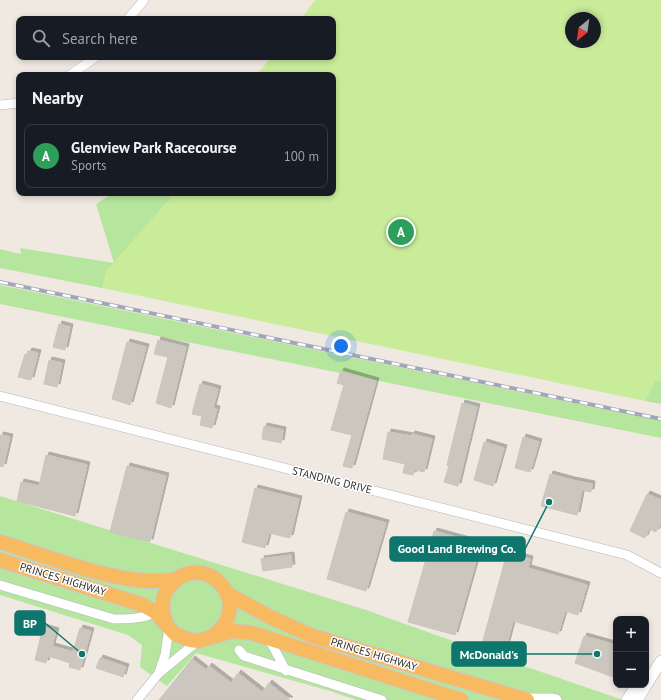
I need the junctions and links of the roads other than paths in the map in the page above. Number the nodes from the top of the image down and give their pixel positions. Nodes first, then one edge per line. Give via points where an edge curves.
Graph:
1 (144, 0) edge
2 (131, 16) edge
3 (92, 60) edge
4 (74, 72) edge
5 (16, 103) edge
6 (0, 105) edge
7 (0, 396) edge
8 (0, 542) edge
9 (0, 560) edge
10 (661, 572) edge
11 (174, 580) junction
12 (0, 585) edge
13 (228, 594) junction
14 (155, 612) junction
15 (168, 626) junction
16 (213, 636) junction
17 (269, 639) junction
18 (198, 641) junction
19 (239, 650) dead end
20 (661, 655) edge
21 (661, 661) edge
22 (286, 671) junction
23 (159, 673) junction
24 (649, 673) edge
25 (649, 674) edge
26 (465, 682) junction
27 (638, 688) edge
28 (645, 688) edge
29 (630, 699) edge
30 (137, 700) edge
31 (382, 700) edge
32 (461, 700) edge
33 (498, 700) edge
34 (526, 700) edge
35 (556, 700) edge
36 (646, 700) edge

1 - 2 street
3 - 4 street
5 - 6 street
7 - 10 street, STANDING DRIVE via 627,555
8 - 11 highway, PRINCES HIGHWAY via 120,577 149,581
9 - 14 highway, PRINCES HIGHWAY via 143,605
11 - 13 highway, PRINCES HIGHWAY via 191,573 209,575 217,579
11 - 15 highway via 162,600 162,612
12 - 14 street via 114,619 139,617
13 - 16 highway, PRINCES HIGHWAY via 230,613 227,622
13 - 26 highway, PRINCES HIGHWAY via 312,636
14 - 15 highway, PRINCES HIGHWAY
15 - 18 highway, PRINCES HIGHWAY via 182,638
15 - 23 street via 165,655
16 - 17 highway, PRINCES HIGHWAY via 232,631 252,633
16 - 18 highway, PRINCES HIGHWAY
17 - 22 street
17 - 32 highway, PRINCES HIGHWAY
18 - 23 street
19 - 22 street via 244,656
20 - 24 street
21 - 25 street
22 - 31 street
23 - 30 street
26 - 33 highway
26 - 34 highway, PRINCES HIGHWAY
27 - 29 street
28 - 36 street
34 - 35 street

